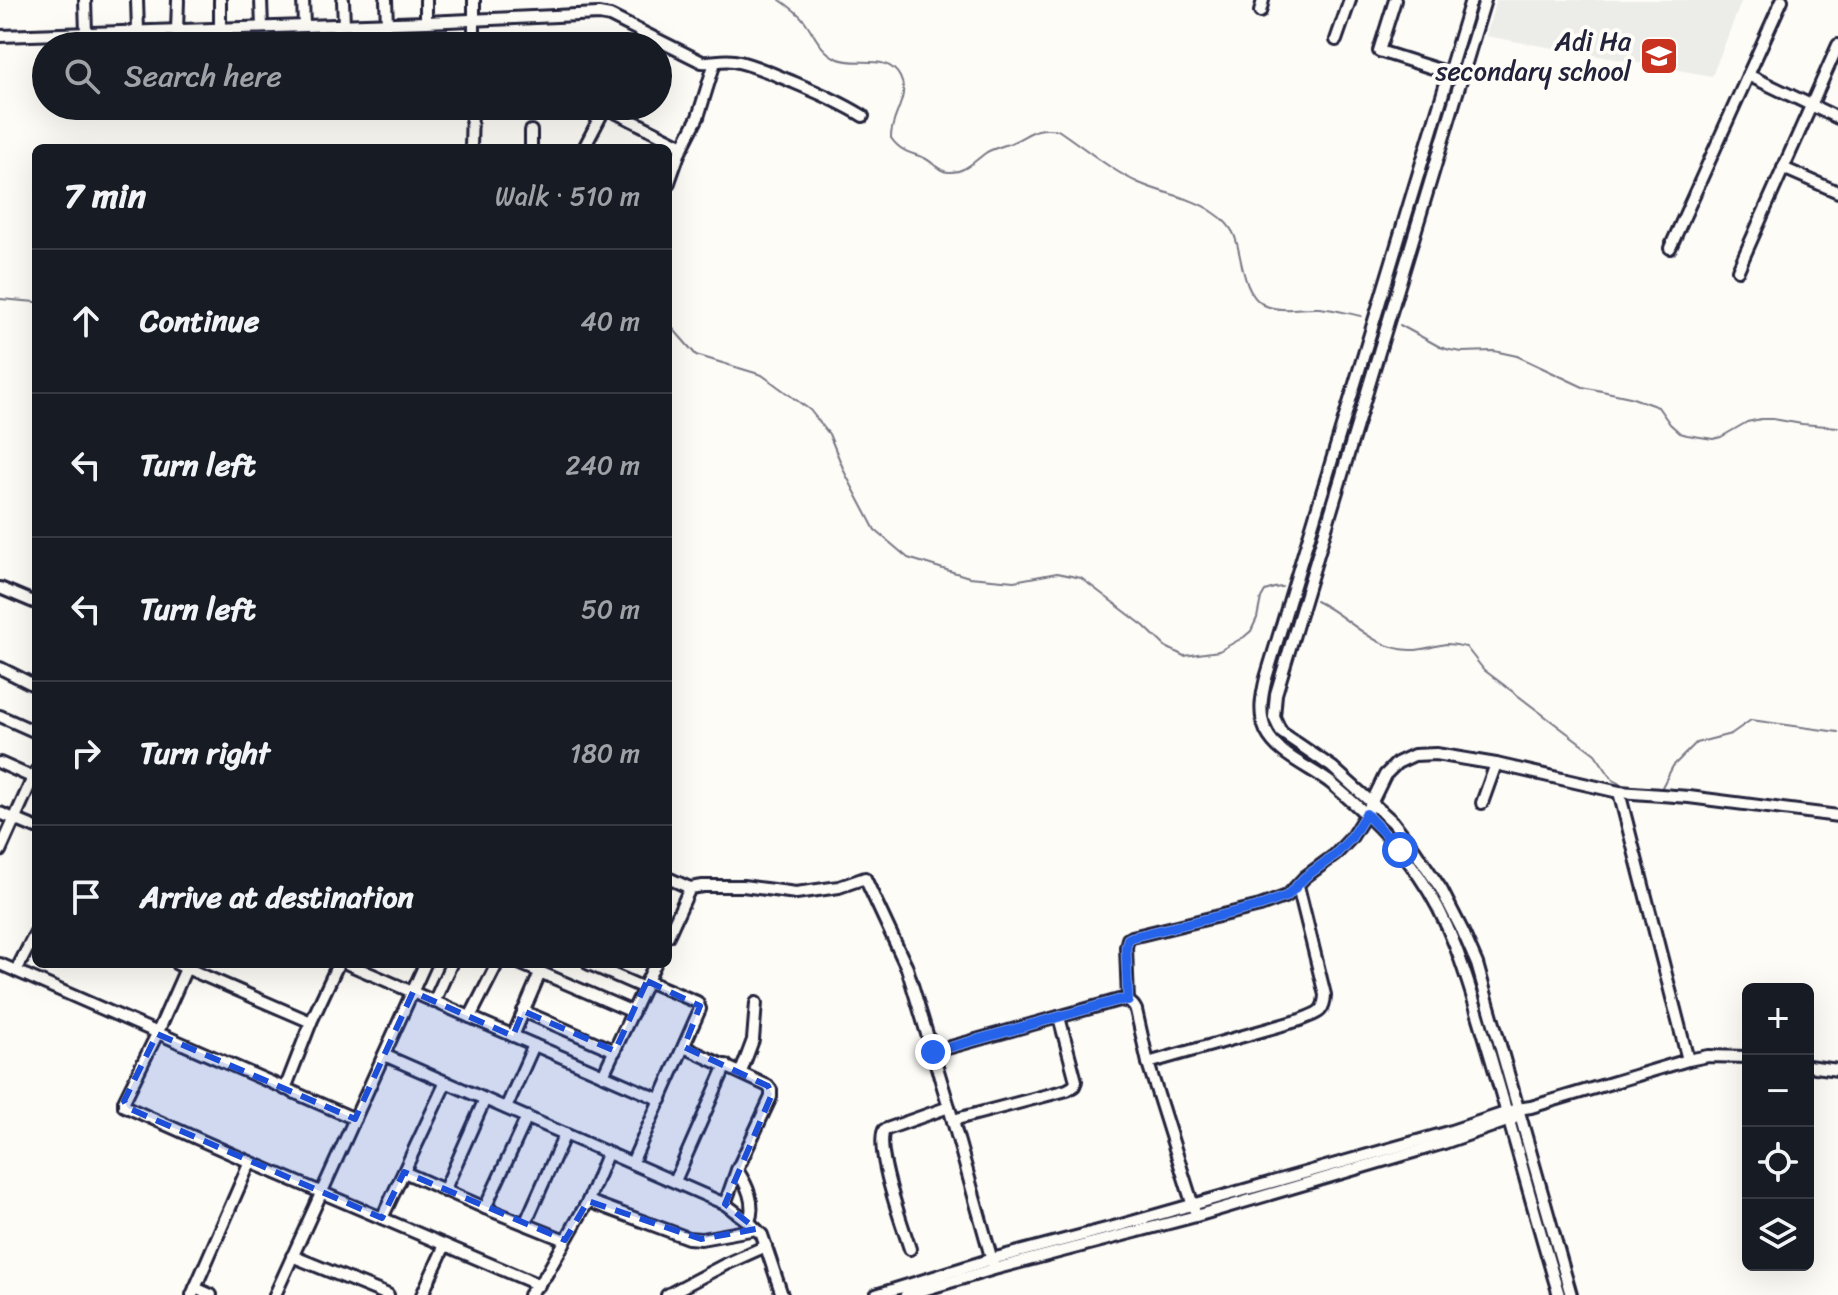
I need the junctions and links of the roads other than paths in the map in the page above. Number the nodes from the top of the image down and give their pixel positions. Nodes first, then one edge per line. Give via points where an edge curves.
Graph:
1 (85, 0) edge
2 (137, 0) edge
3 (178, 0) edge
4 (220, 0) edge
5 (261, 0) edge
6 (303, 0) edge
7 (343, 0) edge
8 (386, 0) edge
9 (426, 0) edge
10 (474, 0) edge
11 (599, 0) edge
12 (1263, 0) edge
13 (1350, 0) edge
14 (1395, 0) edge
15 (1471, 0) edge
16 (1485, 0) edge
17 (1782, 0) edge
18 (1260, 12) dead end
19 (599, 14) junction
20 (474, 20) junction
21 (426, 22) junction
22 (387, 23) junction
23 (344, 24) junction
24 (304, 25) junction
25 (262, 27) junction
26 (220, 28) junction
27 (177, 30) junction
28 (138, 31) junction
29 (86, 32) edge
30 (112, 32) edge
31 (474, 32) edge
32 (641, 32) edge
33 (32, 35) edge
34 (0, 36) edge
35 (1336, 40) dead end
36 (1838, 45) edge
37 (672, 47) edge
38 (715, 62) junction
39 (1449, 73) junction
40 (1748, 75) junction
41 (1462, 78) junction
42 (1811, 106) junction
43 (863, 116) dead end
44 (1838, 118) edge
45 (472, 120) edge
46 (597, 120) edge
47 (632, 120) edge
48 (531, 131) dead end
49 (471, 144) edge
50 (531, 144) edge
51 (586, 144) edge
52 (683, 146) junction
53 (1783, 168) junction
54 (672, 175) edge
55 (1838, 192) edge
56 (1402, 227) junction
57 (1415, 230) junction
58 (1670, 248) dead end
59 (1738, 270) dead end
60 (1352, 398) junction
61 (1364, 401) junction
62 (0, 588) edge
63 (32, 601) edge
64 (0, 668) edge
65 (32, 684) edge
66 (0, 716) edge
67 (32, 730) edge
68 (0, 763) edge
69 (1496, 764) junction
70 (32, 775) edge
71 (32, 782) edge
72 (1619, 792) junction
73 (1372, 802) junction
74 (1482, 803) dead end
75 (0, 813) edge
76 (1366, 814) junction
77 (1838, 816) edge
78 (15, 819) junction
79 (32, 826) edge
80 (0, 851) edge
81 (672, 880) edge
82 (1298, 886) junction
83 (690, 888) junction
84 (672, 925) edge
85 (32, 940) edge
86 (0, 964) edge
87 (182, 968) edge
88 (190, 968) edge
89 (336, 968) edge
90 (357, 968) edge
91 (423, 968) edge
92 (449, 968) edge
93 (495, 968) edge
94 (529, 968) edge
95 (600, 968) edge
96 (653, 968) edge
97 (16, 971) junction
98 (540, 973) junction
99 (645, 985) junction
100 (413, 992) junction
101 (1128, 1001) junction
102 (434, 1002) junction
103 (756, 1003) dead end
104 (523, 1011) junction
105 (633, 1012) junction
106 (470, 1017) junction
107 (1059, 1017) junction
108 (311, 1022) junction
109 (157, 1034) junction
110 (513, 1036) junction
111 (534, 1045) junction
112 (684, 1047) junction
113 (615, 1051) junction
114 (933, 1052) junction
115 (384, 1055) junction
116 (1742, 1057) edge
117 (1688, 1060) junction
118 (1148, 1063) junction
119 (726, 1065) junction
120 (1814, 1067) edge
121 (1838, 1070) edge
122 (741, 1072) junction
123 (603, 1075) junction
124 (446, 1082) junction
125 (285, 1089) junction
126 (485, 1099) junction
127 (661, 1100) junction
128 (949, 1107) junction
129 (506, 1108) junction
130 (1514, 1115) junction
131 (527, 1117) junction
132 (355, 1119) junction
133 (953, 1120) junction
134 (565, 1134) junction
135 (607, 1154) junction
136 (250, 1162) junction
137 (632, 1163) junction
138 (737, 1170) junction
139 (404, 1172) junction
140 (1315, 1175) junction
141 (675, 1181) junction
142 (444, 1191) junction
143 (322, 1193) junction
144 (588, 1201) junction
145 (725, 1204) junction
146 (1192, 1204) junction
147 (485, 1208) junction
148 (1196, 1216) junction
149 (382, 1218) junction
150 (525, 1224) junction
151 (752, 1225) junction
152 (1122, 1230) junction
153 (565, 1240) junction
154 (445, 1245) junction
155 (766, 1246) junction
156 (910, 1249) dead end
157 (292, 1256) junction
158 (993, 1264) junction
159 (926, 1284) junction
160 (539, 1285) junction
161 (193, 1292) edge
162 (211, 1295) edge
163 (275, 1295) edge
164 (388, 1295) edge
165 (422, 1295) edge
166 (529, 1295) edge
167 (667, 1295) edge
168 (782, 1295) edge
169 (876, 1295) edge
170 (906, 1295) edge
171 (1559, 1295) edge
172 (1571, 1295) edge

1 - 29 street
2 - 28 street
3 - 27 street
4 - 26 street
5 - 25 street
6 - 24 street
7 - 23 street
8 - 22 street
9 - 21 street
10 - 20 street
11 - 19 street
12 - 18 street
13 - 35 street
14 - 39 street via 1379,51
15 - 39 street
16 - 41 street
17 - 40 street
19 - 20 street
19 - 32 street
20 - 21 street
20 - 31 street
21 - 22 street
22 - 23 street
23 - 24 street
24 - 25 street
25 - 26 street
26 - 27 street
27 - 28 street
28 - 30 street
33 - 34 street
36 - 42 street
37 - 38 street via 702,62
38 - 43 street via 763,70
38 - 52 street
39 - 41 street
39 - 56 street
40 - 42 street
40 - 58 street
41 - 57 street
42 - 44 street
42 - 53 street
45 - 49 street
46 - 51 street
47 - 52 street
48 - 50 street
52 - 54 street
53 - 55 street
53 - 59 street
56 - 57 street
56 - 60 street
57 - 61 street
60 - 61 street
60 - 76 street via 1266,678 1261,717 1271,740
61 - 73 street via 1273,709 1281,732
62 - 63 street
64 - 65 street
66 - 67 street
68 - 70 street
69 - 72 street
69 - 73 street via 1414,755 1385,775
69 - 74 street
71 - 78 street
72 - 77 street
72 - 117 street
73 - 76 street
73 - 130 street via 1414,849 1463,932 1477,964
75 - 78 street
76 - 82 street via 1335,855
76 - 130 street via 1421,879 1449,930
78 - 79 street
78 - 80 street
81 - 83 street
82 - 101 street via 1260,906 1128,939
82 - 118 street via 1325,995 1320,1012
83 - 84 street
83 - 114 street via 743,886 796,893 865,878 907,968
85 - 97 street
86 - 97 street
87 - 109 street
88 - 108 street
89 - 108 street
90 - 100 street
91 - 100 street
92 - 102 street
93 - 106 street
94 - 98 street
95 - 99 street
96 - 99 street
97 - 109 street
98 - 104 street
98 - 105 street
99 - 105 street
99 - 112 street via 700,1006
100 - 102 street
100 - 115 street
101 - 107 street
101 - 118 street via 1136,1010
102 - 106 street
103 - 122 street via 756,1028
104 - 110 street
104 - 113 street
105 - 113 street
106 - 110 street
107 - 114 street
107 - 133 street via 1074,1086
108 - 125 street
109 - 125 street
109 - 136 street via 124,1106
110 - 111 street
111 - 123 street
111 - 129 street
112 - 119 street
112 - 127 street
113 - 123 street
114 - 128 street
115 - 124 street
115 - 132 street
116 - 117 street
117 - 130 street
118 - 146 street
119 - 122 street
119 - 141 street
120 - 121 street
122 - 138 street via 768,1086 772,1094
123 - 127 street
124 - 126 street
124 - 139 street
125 - 132 street
126 - 129 street
126 - 142 street
127 - 137 street
128 - 133 street
128 - 156 street via 882,1135 884,1160
129 - 131 street
130 - 140 street
130 - 171 street
130 - 172 street
131 - 134 street
131 - 147 street
132 - 143 street
133 - 158 street
134 - 135 street
134 - 150 street
135 - 137 street
135 - 144 street
136 - 143 street
136 - 161 street
137 - 141 street
138 - 145 street
138 - 151 street via 749,1193
139 - 142 street
139 - 149 street
140 - 146 street
140 - 148 street
141 - 145 street
142 - 147 street
143 - 149 street
143 - 157 street
144 - 151 street via 688,1238
144 - 153 street
145 - 151 street
146 - 148 street
146 - 152 street
147 - 150 street
148 - 152 street
149 - 154 street
150 - 153 street
151 - 155 street
152 - 158 street
153 - 160 street
154 - 160 street
154 - 165 street
155 - 167 street
155 - 168 street
157 - 163 street
157 - 164 street
158 - 159 street
159 - 169 street
159 - 170 street
160 - 166 street
161 - 162 street

